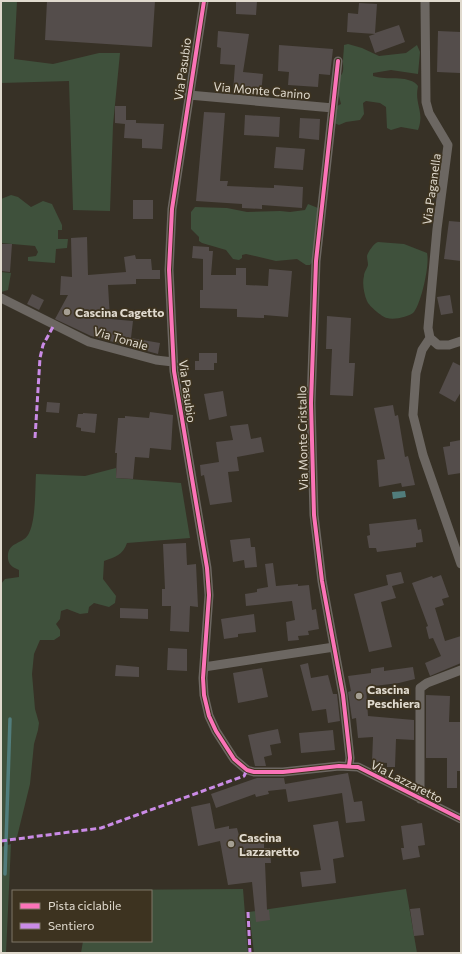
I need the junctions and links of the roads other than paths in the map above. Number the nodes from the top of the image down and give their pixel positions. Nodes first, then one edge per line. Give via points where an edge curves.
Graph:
1 (204, 1) edge
2 (425, 1) edge
3 (338, 61) dead end
4 (189, 95) junction
5 (333, 108) junction
6 (1, 298) edge
7 (430, 338) junction
8 (461, 341) edge
9 (173, 362) junction
10 (461, 564) edge
11 (334, 647) junction
12 (204, 666) junction
13 (461, 670) edge
14 (349, 766) junction
15 (247, 770) joint
16 (420, 799) junction
17 (461, 819) edge

1 - 4 street, Via Pasubio
2 - 7 street, Via Paganella via 426,102 448,145 437,229 428,328
3 - 5 street, Via Monte Cristallo
4 - 5 street, Via Monte Canino
4 - 9 street, Via Pasubio via 170,237
5 - 11 street, Via Monte Cristallo via 316,262 311,403 314,515
6 - 9 street, Via Tonale via 89,342
7 - 8 street via 443,346
7 - 10 street via 422,350 416,373 413,415 423,454
9 - 12 street, Via Pasubio via 207,568 209,609
11 - 12 street
11 - 14 street, Via Monte Cristallo via 344,703
12 - 15 street, Via Pasubio via 204,695 209,716 234,759
13 - 16 street via 427,683 420,691
14 - 15 street, Via Lazzaretto via 283,772
14 - 16 street, Via Lazzaretto via 358,767
16 - 17 street, Via Lazzaretto

